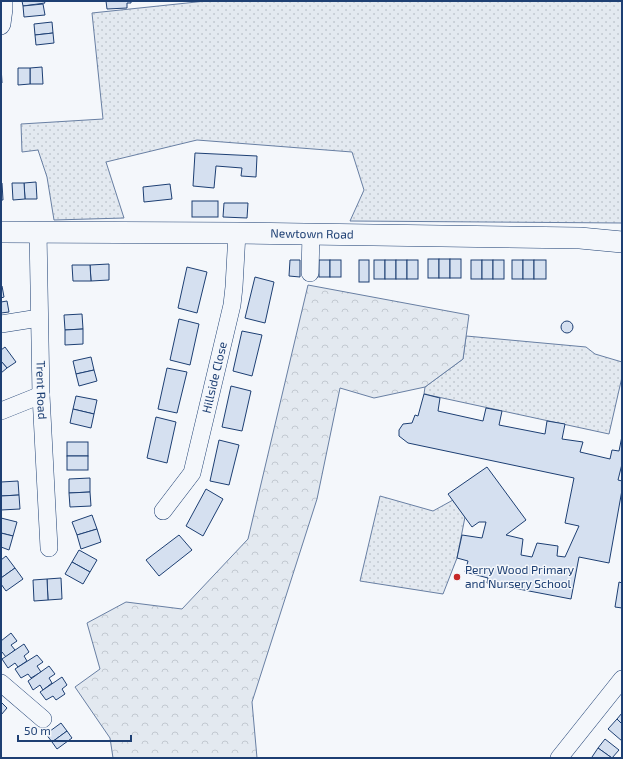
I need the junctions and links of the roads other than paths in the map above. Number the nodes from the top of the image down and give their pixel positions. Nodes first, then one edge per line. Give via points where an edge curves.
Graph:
1 (4, 1) edge
2 (1, 26) edge
3 (1, 232) edge
4 (38, 232) junction
5 (237, 233) junction
6 (311, 234) junction
7 (622, 242) edge
8 (310, 273) dead end
9 (39, 318) junction
10 (1, 324) edge
11 (41, 395) junction
12 (1, 411) edge
13 (163, 511) dead end
14 (49, 548) dead end
15 (622, 679) edge
16 (1, 682) edge
17 (43, 719) dead end
18 (559, 758) edge

1 - 2 street
3 - 4 main road, Newtown Road
4 - 5 main road, Newtown Road
4 - 9 street, Trent Road
5 - 6 main road, Newtown Road
5 - 13 street, Hillside Close via 232,305 192,473
6 - 7 main road, Newtown Road via 580,238
6 - 8 street
9 - 10 street
9 - 11 street, Trent Road
11 - 12 street
11 - 14 street, Trent Road
15 - 18 street
16 - 17 street

